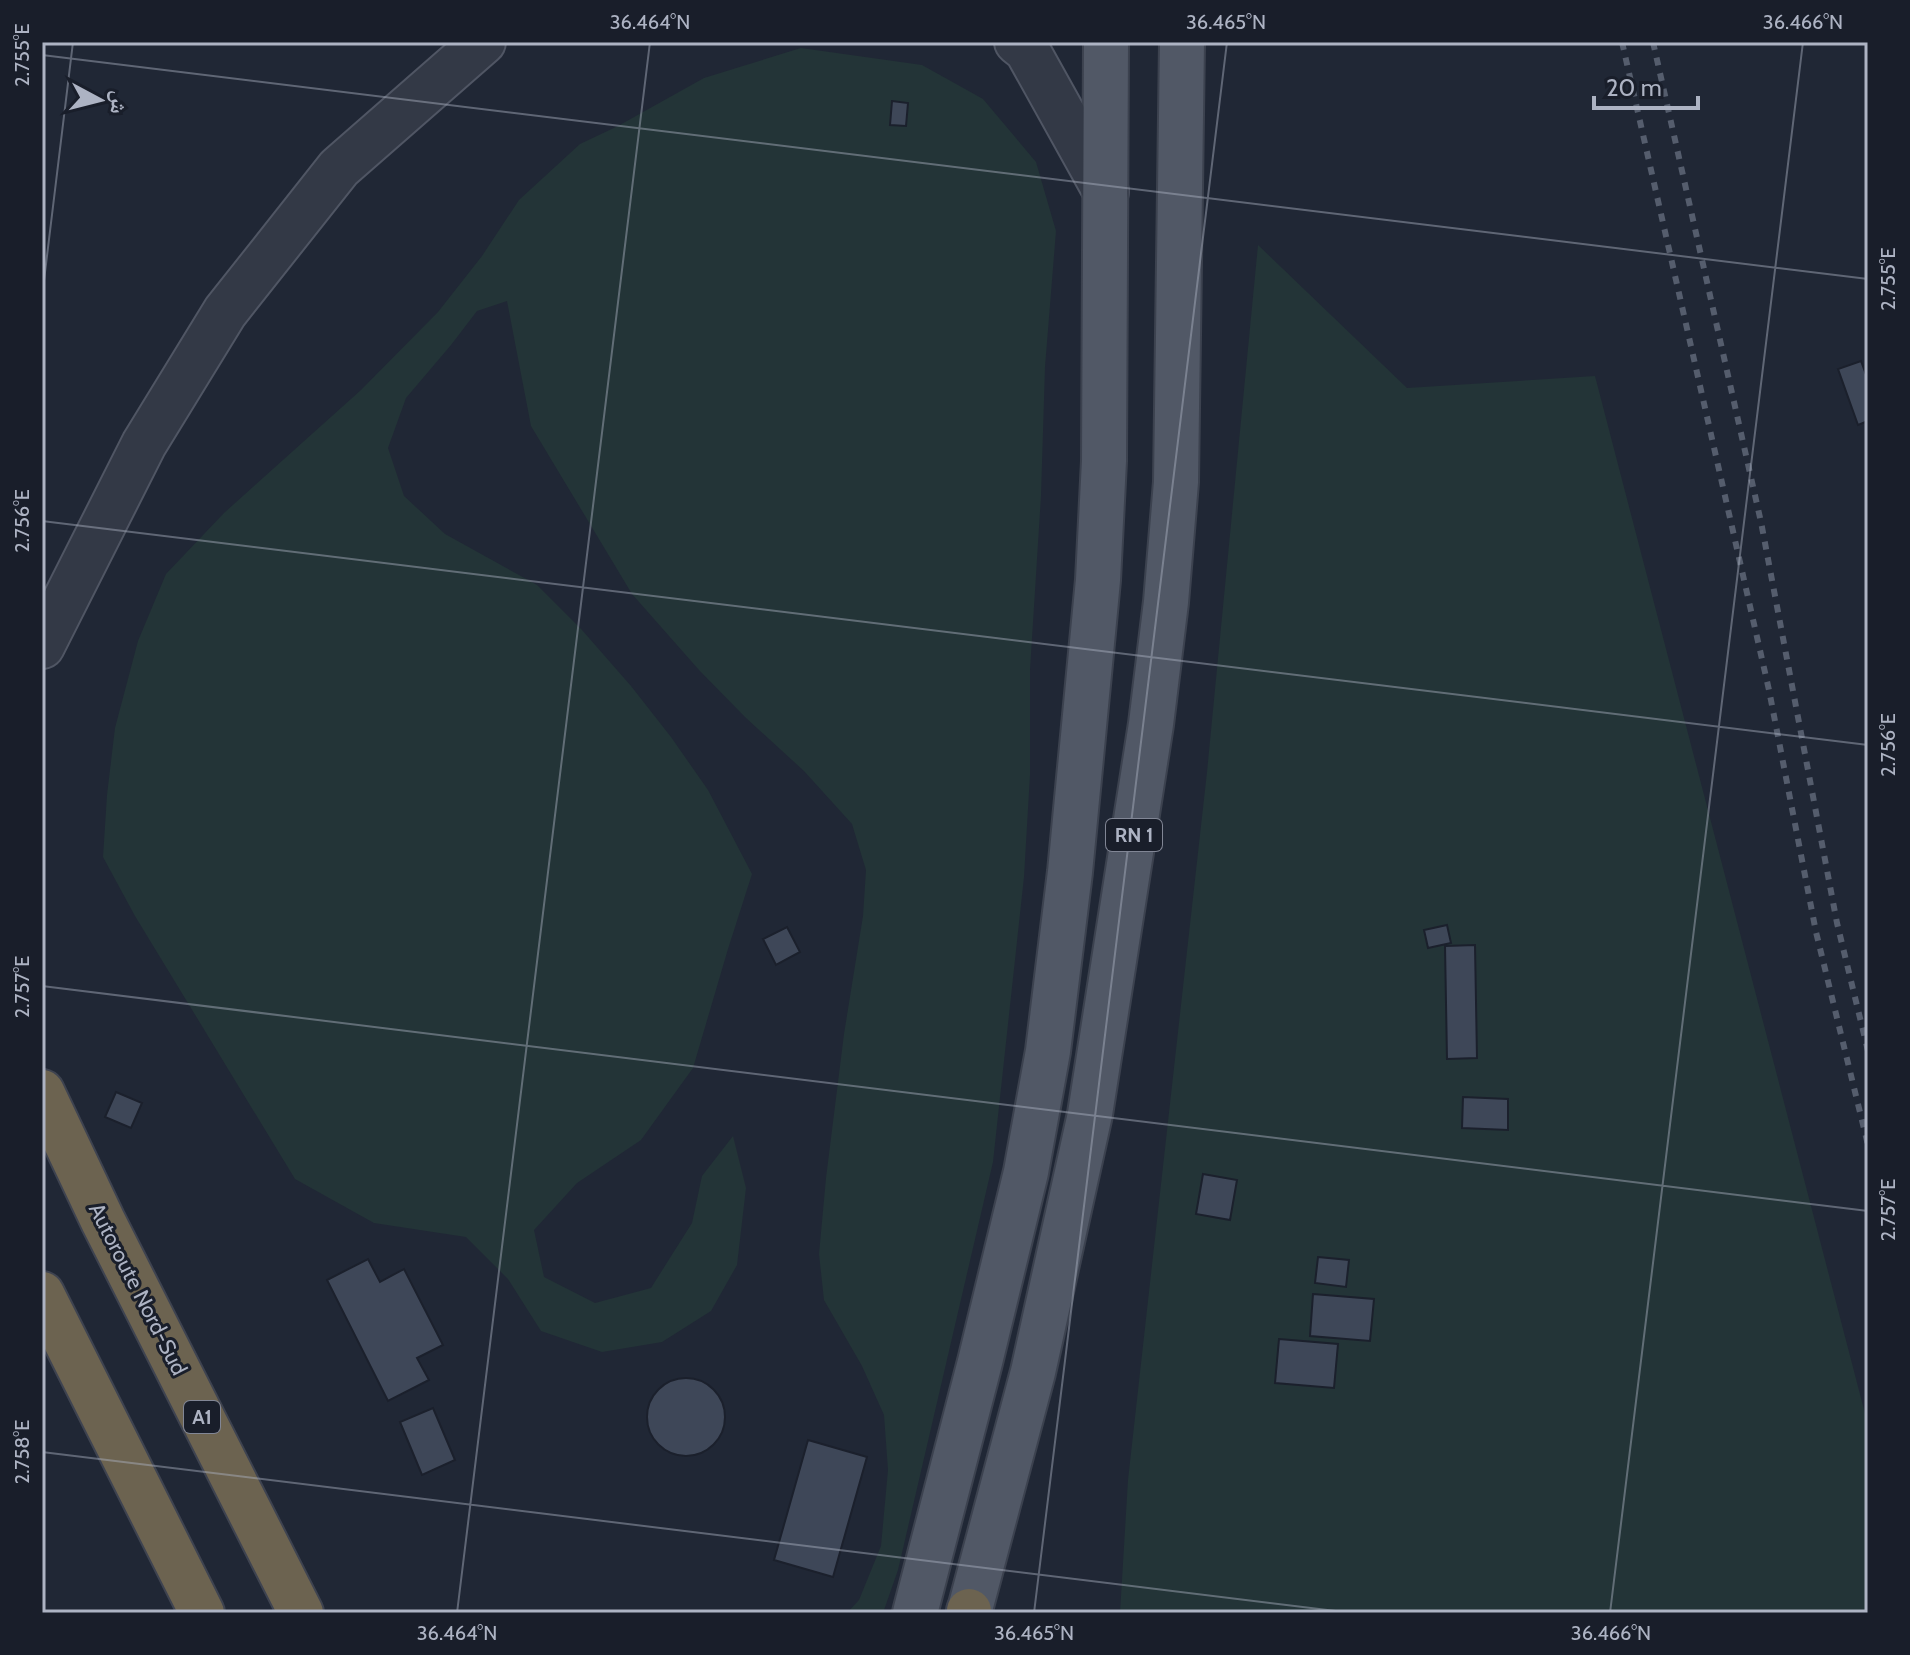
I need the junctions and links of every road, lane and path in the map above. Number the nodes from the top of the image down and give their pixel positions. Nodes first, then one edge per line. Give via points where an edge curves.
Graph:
1 (483, 42) edge
2 (1017, 42) edge
3 (1106, 42) edge
4 (1182, 42) edge
5 (1106, 192) junction
6 (42, 646) edge
7 (42, 1092) edge
8 (42, 1295) edge
9 (969, 1612) edge
10 (202, 1613) edge
11 (301, 1613) edge
12 (915, 1613) edge

1 - 6 street via 339,168 225,312 144,444
2 - 5 street via 1027,50
3 - 5 main road, RN 1
4 - 9 main road, RN 1 via 1176,482 1151,724 1090,1114 1033,1372
5 - 12 main road, RN 1 via 1098,580 1048,1051 1023,1187
7 - 11 highway, Autoroute Nord-Sud / A1
8 - 10 highway

